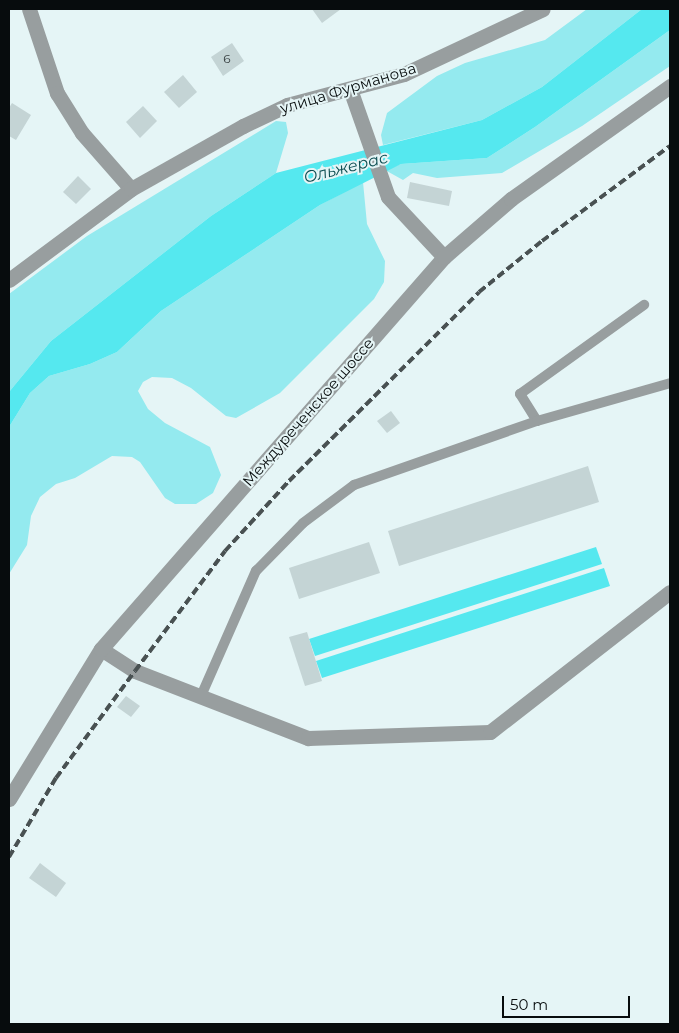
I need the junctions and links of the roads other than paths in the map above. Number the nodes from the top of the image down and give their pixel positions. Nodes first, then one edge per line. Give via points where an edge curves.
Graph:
1 (29, 9) edge
2 (543, 9) edge
3 (670, 86) edge
4 (350, 89) junction
5 (131, 190) junction
6 (444, 257) junction
7 (9, 280) edge
8 (644, 305) dead end
9 (670, 383) edge
10 (537, 421) junction
11 (670, 592) edge
12 (101, 649) junction
13 (201, 696) junction
14 (9, 799) edge

1 - 5 street via 57,92 82,133
2 - 4 street, улица Фурманова via 404,74
3 - 6 street, Междуреченское шоссе via 511,199
4 - 5 street, улица Фурманова via 287,105 243,126
4 - 6 street via 388,197
5 - 7 street, улица Фурманова
6 - 12 street, Междуреченское шоссе
8 - 10 lane via 520,394
9 - 10 lane
10 - 13 lane via 354,486 302,523 256,571
11 - 13 street via 490,732 308,738
12 - 13 street via 135,671
12 - 14 street, Междуреченское шоссе

